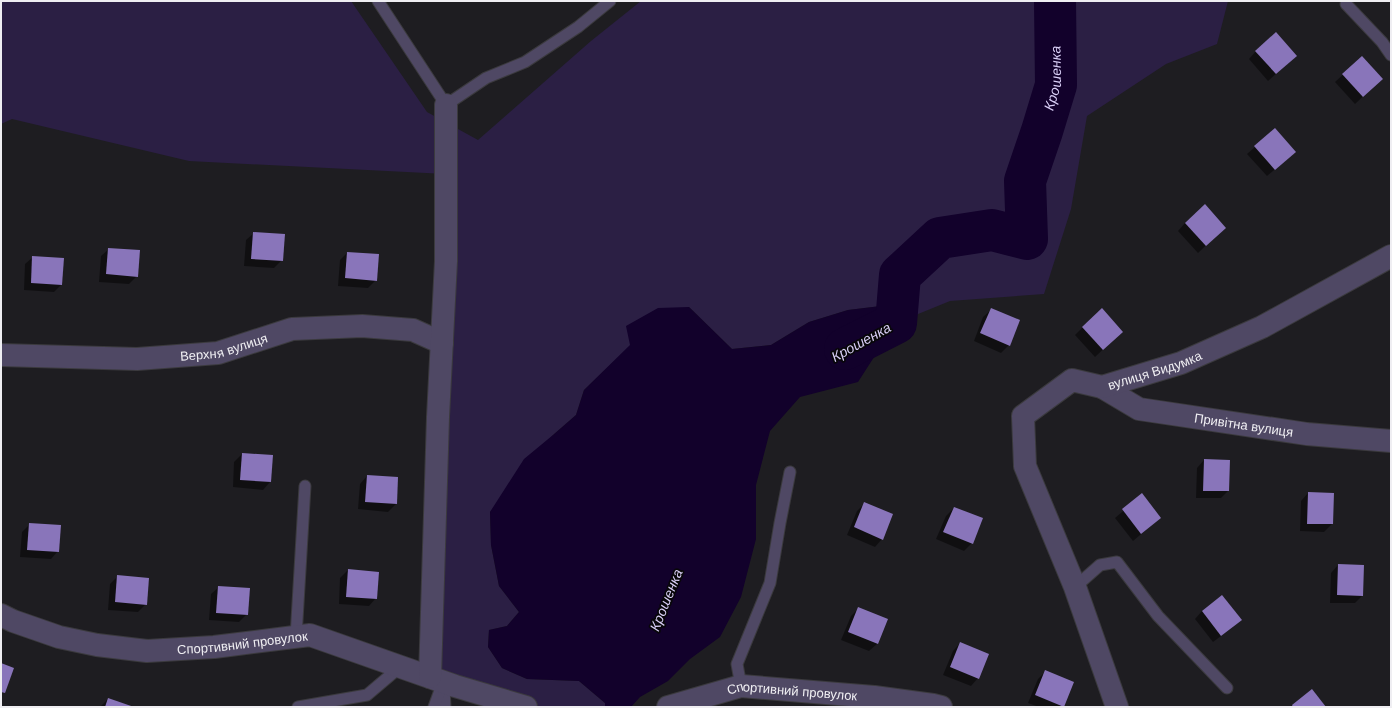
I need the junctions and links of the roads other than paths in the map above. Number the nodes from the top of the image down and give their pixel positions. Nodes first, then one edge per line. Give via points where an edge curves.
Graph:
1 (378, 1) edge
2 (610, 1) edge
3 (1346, 4) dead end
4 (1391, 55) edge
5 (446, 105) junction
6 (1391, 256) edge
7 (442, 343) junction
8 (1, 355) edge
9 (1102, 387) junction
10 (1391, 441) edge
11 (790, 472) dead end
12 (305, 486) dead end
13 (1075, 586) junction
14 (1, 615) edge
15 (296, 637) junction
16 (400, 667) junction
17 (437, 680) junction
18 (741, 686) junction
19 (1227, 688) dead end
20 (676, 706) edge
21 (298, 707) edge
22 (434, 707) edge
23 (445, 707) edge
24 (526, 707) edge
25 (941, 707) edge
26 (1117, 707) edge

1 - 5 lane
2 - 5 lane via 578,27 525,62 486,78
3 - 4 lane
5 - 7 street via 446,261
6 - 9 street, вулиця Видумка via 1262,327 1181,363
7 - 8 street, Верхня вулиця via 413,330 362,326 292,330 218,353 137,359
7 - 17 street
9 - 10 street, Привітна вулиця via 1139,409 1307,434
9 - 13 street, вулиця Видумка via 1072,380 1023,416 1025,466
11 - 18 lane via 770,583 737,664
12 - 15 lane
13 - 19 lane via 1100,565 1116,562 1158,616
13 - 26 street, вулиця Видумка
14 - 15 street, Спортивний провулок via 59,637 147,651 214,647
15 - 16 street, Спортивний провулок via 310,635
16 - 17 street, Спортивний провулок
16 - 21 lane via 367,696
17 - 22 lane
17 - 23 lane
17 - 24 street, Спортивний провулок
18 - 20 street, Спортивний провулок
18 - 25 street, Спортивний провулок via 874,697

